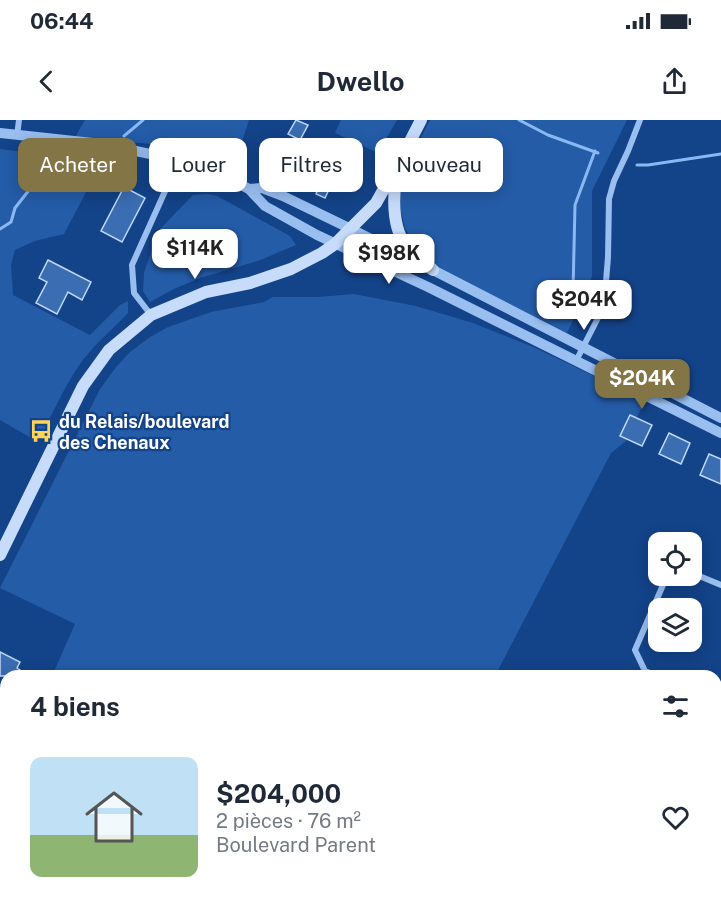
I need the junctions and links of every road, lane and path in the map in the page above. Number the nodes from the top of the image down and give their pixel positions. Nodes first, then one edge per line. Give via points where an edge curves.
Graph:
1 (19, 120) edge
2 (421, 120) edge
3 (640, 120) edge
4 (0, 133) edge
5 (18, 136) junction
6 (412, 138) edge
7 (149, 154) edge
8 (249, 189) joint
9 (165, 192) edge
10 (382, 192) edge
11 (396, 192) edge
12 (351, 229) junction
13 (335, 244) junction
14 (434, 270) junction
15 (151, 315) junction
16 (583, 347) junction
17 (576, 361) junction
18 (721, 418) edge
19 (721, 433) edge
20 (0, 555) edge
21 (702, 577) edge
22 (721, 585) edge
23 (663, 586) edge
24 (645, 670) edge

1 - 5 street
2 - 6 main road
3 - 16 street via 609,199 603,306
4 - 5 street
5 - 7 street via 102,144
8 - 12 street via 273,192
8 - 13 street via 265,206
9 - 15 street via 132,265 134,293
10 - 12 main road
11 - 14 main road via 398,229 406,246
12 - 13 main road
12 - 14 street
13 - 15 main road via 291,269 250,284 206,292
13 - 17 street
14 - 16 street
15 - 20 main road via 109,350 83,386
16 - 17 street
16 - 18 street
17 - 19 street
21 - 22 street
23 - 24 street via 635,650

